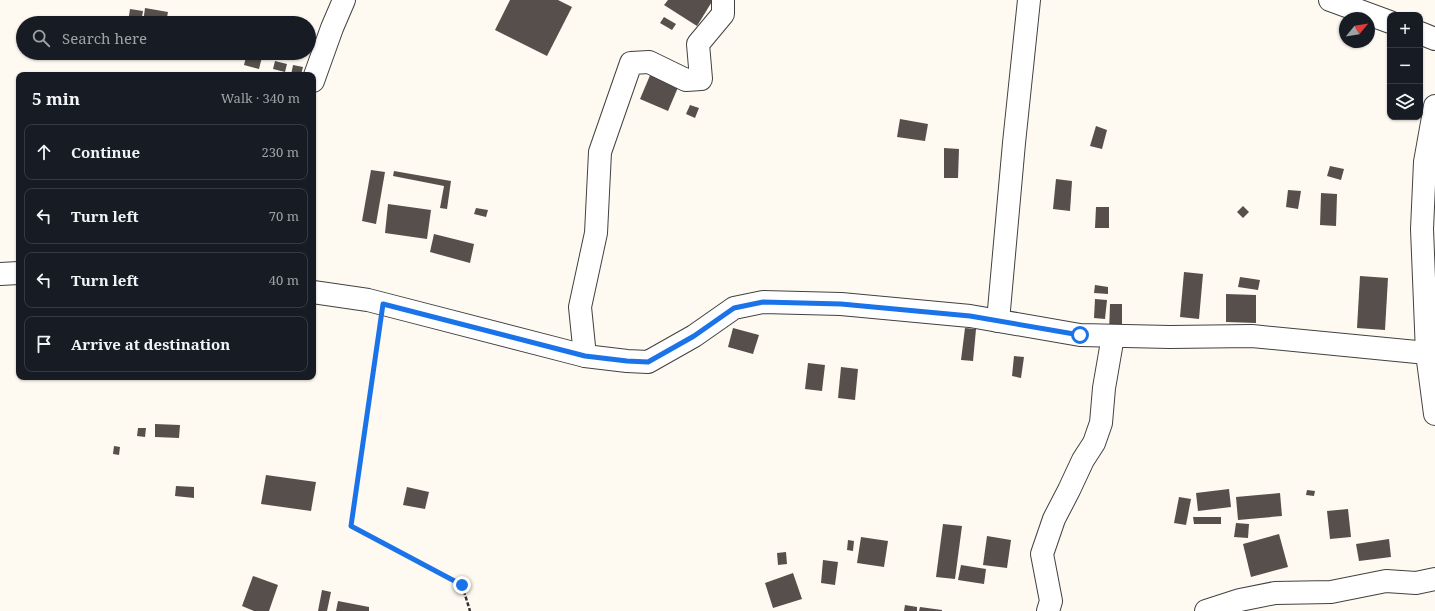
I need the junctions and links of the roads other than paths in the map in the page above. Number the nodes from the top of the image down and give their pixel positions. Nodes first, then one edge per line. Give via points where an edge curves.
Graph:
1 (344, 0) edge
2 (723, 0) edge
3 (1029, 0) edge
4 (1330, 0) edge
5 (1387, 21) edge
6 (1423, 34) edge
7 (1435, 39) edge
8 (316, 73) edge
9 (1435, 106) edge
10 (16, 273) edge
11 (0, 274) edge
12 (316, 292) edge
13 (998, 321) junction
14 (1113, 336) junction
15 (1427, 353) junction
16 (585, 356) junction
17 (1435, 414) edge
18 (1435, 578) edge
19 (1048, 611) edge
20 (1206, 611) edge

1 - 8 street
2 - 16 street via 723,14 698,44 701,79 686,80 649,62 631,63 600,152 596,233 580,307
3 - 13 street
4 - 5 street
6 - 7 street
9 - 15 street via 1425,162 1422,230
10 - 11 street
12 - 16 street via 368,300
13 - 14 street via 1080,335
13 - 16 street via 841,304 763,302 734,308 694,336 648,362
14 - 15 street via 1252,336
14 - 19 street via 1101,423 1094,443 1054,519 1042,554 1051,601
15 - 17 street
18 - 20 street via 1416,583 1386,581 1331,592 1276,593 1240,600

